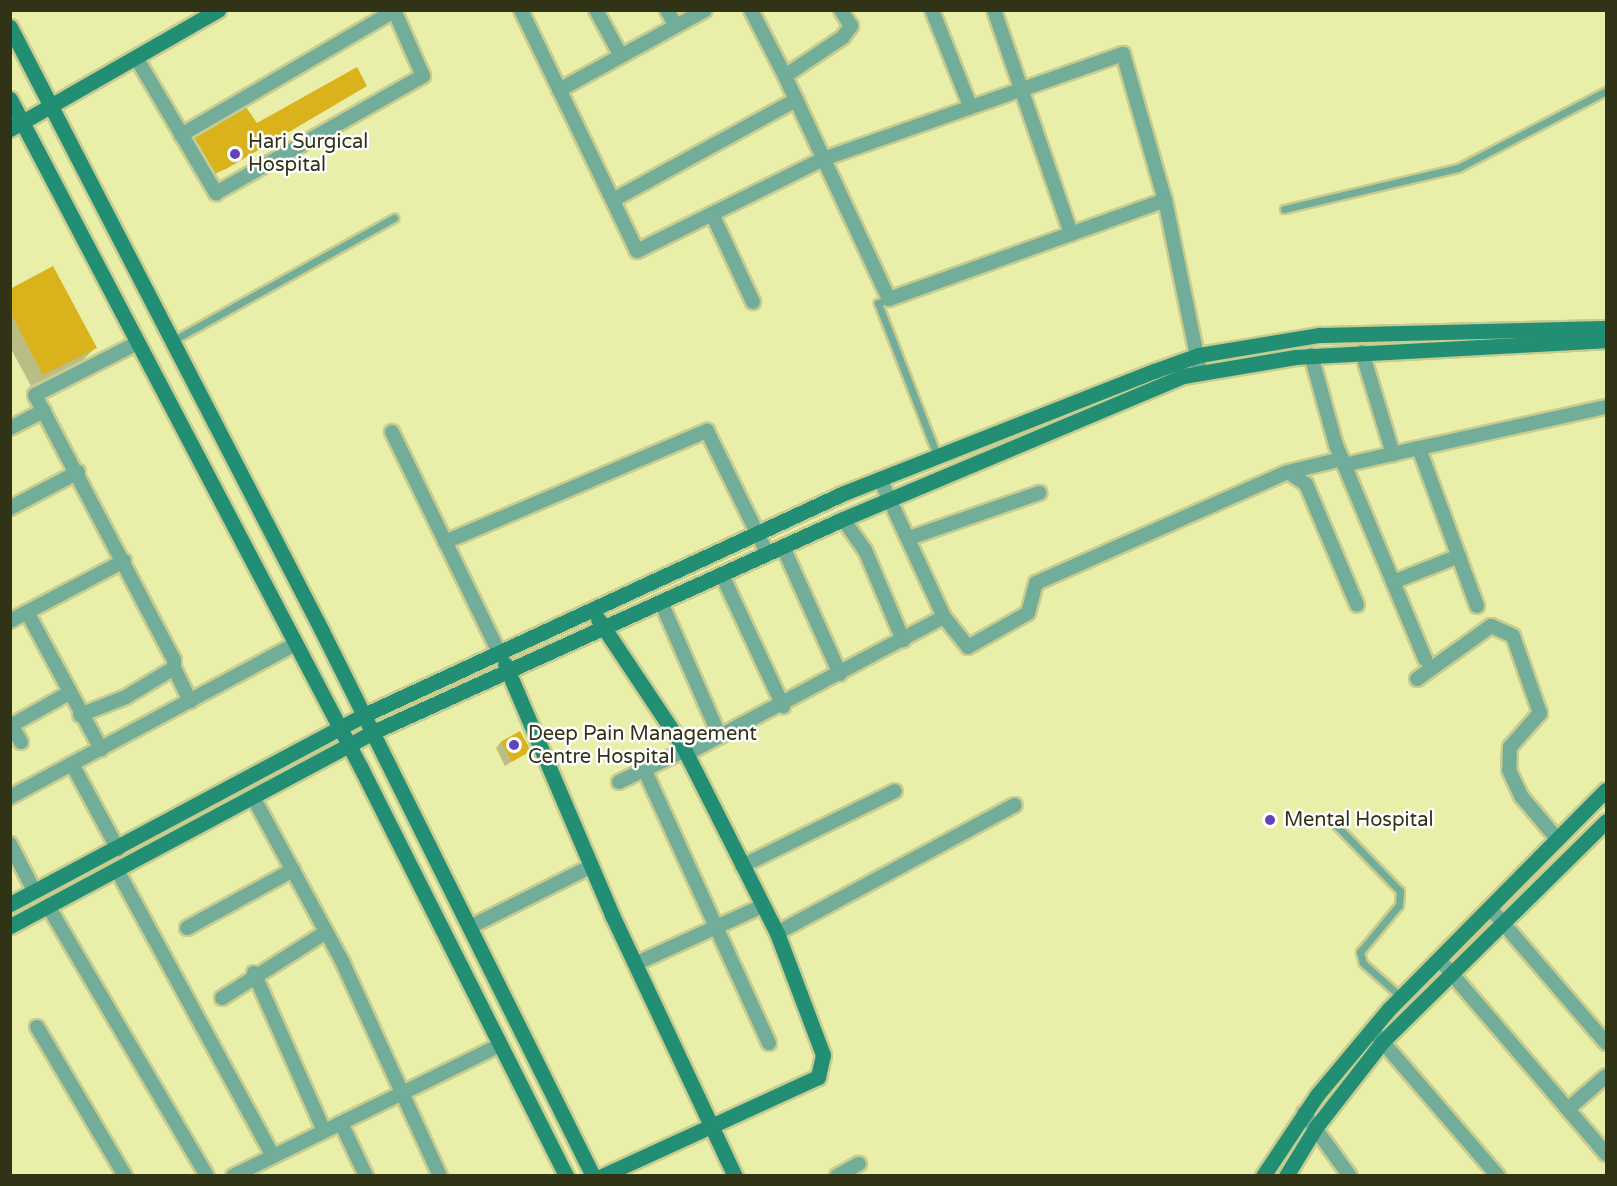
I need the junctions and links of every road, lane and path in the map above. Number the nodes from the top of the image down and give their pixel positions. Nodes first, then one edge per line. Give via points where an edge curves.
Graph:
1 (218, 10) edge
2 (521, 10) edge
3 (596, 10) edge
4 (668, 10) edge
5 (705, 10) edge
6 (751, 10) edge
7 (840, 10) edge
8 (932, 10) edge
9 (994, 10) edge
10 (394, 11) edge
11 (199, 16) edge
12 (676, 26) junction
13 (10, 27) edge
14 (621, 56) junction
15 (137, 59) junction
16 (784, 76) junction
17 (1021, 88) junction
18 (559, 90) junction
19 (1606, 91) edge
20 (10, 99) edge
21 (796, 100) junction
22 (970, 106) junction
23 (52, 109) junction
24 (17, 126) edge
25 (181, 135) junction
26 (824, 159) junction
27 (613, 200) junction
28 (1165, 200) junction
29 (1284, 209) dead end
30 (712, 214) junction
31 (394, 218) dead end
32 (1071, 234) junction
33 (889, 299) junction
34 (753, 302) dead end
35 (1606, 328) edge
36 (1606, 340) edge
37 (172, 341) junction
38 (135, 344) junction
39 (1362, 352) junction
40 (1311, 356) junction
41 (1199, 363) junction
42 (1606, 407) edge
43 (44, 411) junction
44 (10, 428) edge
45 (392, 432) dead end
46 (1419, 448) junction
47 (1393, 454) junction
48 (937, 455) junction
49 (1343, 462) junction
50 (78, 472) junction
51 (1288, 472) junction
52 (880, 479) junction
53 (1039, 492) dead end
54 (889, 499) junction
55 (10, 508) edge
56 (843, 519) junction
57 (758, 532) junction
58 (909, 538) junction
59 (445, 542) junction
60 (783, 547) junction
61 (767, 553) junction
62 (1459, 556) junction
63 (124, 561) junction
64 (722, 575) junction
65 (1393, 582) junction
66 (661, 602) junction
67 (1357, 605) dead end
68 (1477, 606) dead end
69 (594, 611) junction
70 (27, 612) junction
71 (944, 617) junction
72 (10, 621) edge
73 (603, 628) junction
74 (903, 640) junction
75 (293, 645) junction
76 (500, 654) junction
77 (1425, 659) dead end
78 (174, 668) junction
79 (508, 671) junction
80 (840, 674) junction
81 (1417, 679) dead end
82 (69, 693) junction
83 (190, 701) junction
84 (783, 706) junction
85 (80, 715) junction
86 (364, 715) junction
87 (11, 724) edge
88 (339, 730) junction
89 (373, 732) junction
90 (720, 737) junction
91 (21, 742) dead end
92 (348, 747) junction
93 (101, 748) junction
94 (686, 752) junction
95 (72, 764) junction
96 (645, 771) junction
97 (619, 782) dead end
98 (1606, 790) edge
99 (895, 791) dead end
100 (10, 797) edge
101 (254, 797) junction
102 (1015, 805) dead end
103 (1606, 821) edge
104 (1336, 825) dead end
105 (1558, 840) junction
106 (10, 844) edge
107 (118, 849) junction
108 (592, 866) junction
109 (742, 866) junction
110 (117, 870) junction
111 (293, 870) junction
112 (35, 892) junction
113 (10, 904) edge
114 (48, 906) junction
115 (762, 906) junction
116 (1490, 908) junction
117 (1500, 920) junction
118 (10, 926) edge
119 (470, 927) junction
120 (187, 928) dead end
121 (713, 928) junction
122 (326, 932) junction
123 (777, 933) junction
124 (1439, 959) junction
125 (635, 964) junction
126 (1449, 971) junction
127 (254, 973) junction
128 (1401, 997) junction
129 (222, 998) dead end
130 (37, 1027) dead end
131 (1372, 1029) junction
132 (1383, 1041) junction
133 (769, 1043) dead end
134 (1606, 1043) edge
135 (500, 1045) junction
136 (1606, 1076) edge
137 (403, 1093) junction
138 (1568, 1109) junction
139 (1304, 1113) junction
140 (341, 1124) junction
141 (1316, 1127) junction
142 (713, 1128) junction
143 (324, 1131) junction
144 (1606, 1154) edge
145 (273, 1156) junction
146 (859, 1164) dead end
147 (1266, 1174) edge
148 (125, 1176) edge
149 (207, 1176) edge
150 (233, 1176) edge
151 (366, 1176) edge
152 (440, 1176) edge
153 (566, 1176) edge
154 (593, 1176) edge
155 (602, 1176) edge
156 (735, 1176) edge
157 (837, 1176) edge
158 (1286, 1176) edge
159 (1350, 1176) edge
160 (1498, 1176) edge

1 - 11 street
2 - 18 street
3 - 14 street
4 - 12 street
5 - 12 street
6 - 16 street
7 - 16 street via 851,26 843,38
8 - 22 street
9 - 17 street
10 - 25 street
10 - 25 street via 423,76 216,193
11 - 15 street
12 - 14 street
13 - 23 street
14 - 18 street
15 - 23 street
15 - 25 street
16 - 21 street
17 - 22 street
17 - 28 street via 1123,54
17 - 32 street
18 - 27 street
19 - 29 lane via 1458,168
20 - 24 street
21 - 26 street
21 - 27 street
22 - 26 street
23 - 24 street
23 - 37 street
24 - 38 street
26 - 30 street
26 - 33 street
27 - 30 street via 637,251
28 - 32 street
28 - 41 street
30 - 34 street
31 - 37 lane
32 - 33 street
33 - 48 lane via 878,303
35 - 41 street via 1319,335
36 - 39 street
37 - 86 street
38 - 43 street via 36,395
38 - 75 street
39 - 40 street
39 - 47 street
40 - 41 street
40 - 49 street
41 - 48 street
41 - 54 street
42 - 46 street
43 - 44 street
43 - 50 street
45 - 59 street
46 - 47 street
46 - 62 street
47 - 49 street
48 - 52 street
49 - 51 street
49 - 65 street
50 - 55 street
50 - 63 street
51 - 67 street via 1306,484
51 - 71 street via 1036,583 1028,613 968,647
52 - 54 street
52 - 57 street
53 - 58 street
54 - 56 street
54 - 58 street
56 - 60 street
56 - 74 street via 865,550
57 - 59 street via 707,431
57 - 61 street
57 - 69 street
58 - 71 street
59 - 76 street
60 - 61 street
60 - 80 street
61 - 64 street
62 - 65 street
62 - 68 street
63 - 70 street
63 - 78 street
64 - 66 street
64 - 84 street
65 - 77 street
66 - 73 street
66 - 90 street
69 - 73 street
69 - 76 street
70 - 72 street
70 - 82 street
71 - 74 street
73 - 79 street
73 - 94 street
74 - 80 street
75 - 83 street
75 - 88 street
76 - 79 street
76 - 86 street
78 - 83 street
78 - 85 street
79 - 89 street
79 - 108 street
80 - 84 street
81 - 105 street via 1491,626 1513,636 1540,713 1510,747 1509,770 1521,796
82 - 85 street
82 - 87 street
83 - 93 street
84 - 90 street
85 - 93 street
86 - 88 street
86 - 89 street
87 - 91 street
88 - 92 street
88 - 107 street
89 - 92 street
89 - 119 street
90 - 94 street
92 - 101 street
92 - 135 street
93 - 95 street
94 - 96 street
94 - 109 street
95 - 100 street
95 - 107 street
96 - 97 street
96 - 121 street
98 - 105 street
99 - 109 street
101 - 110 street
101 - 111 street
102 - 123 street
103 - 117 street
104 - 128 lane via 1400,891 1399,905 1360,952 1363,963
105 - 116 street
106 - 112 street
107 - 112 street
108 - 119 street
108 - 125 street
109 - 115 street
110 - 114 street
110 - 145 street
111 - 120 street
111 - 122 street
112 - 113 street
114 - 118 street
114 - 149 street
115 - 121 street
115 - 123 street
116 - 117 street
116 - 124 street
117 - 126 street
117 - 134 street
119 - 154 street
121 - 125 street
121 - 133 street
122 - 127 street
122 - 137 street
123 - 142 street via 818,1037 823,1055 818,1077
124 - 126 street
124 - 128 street
125 - 142 street
126 - 132 street
126 - 138 street
127 - 129 street
127 - 143 street
128 - 131 street
130 - 148 street
131 - 132 street
131 - 139 street
132 - 141 street
132 - 160 street
135 - 137 street
135 - 153 street
136 - 138 street
137 - 140 street
137 - 152 street
138 - 144 street
139 - 141 street
139 - 147 street
140 - 143 street
140 - 151 street
141 - 158 street
141 - 159 street
142 - 155 street
142 - 156 street
143 - 145 street
145 - 150 street
146 - 157 street

